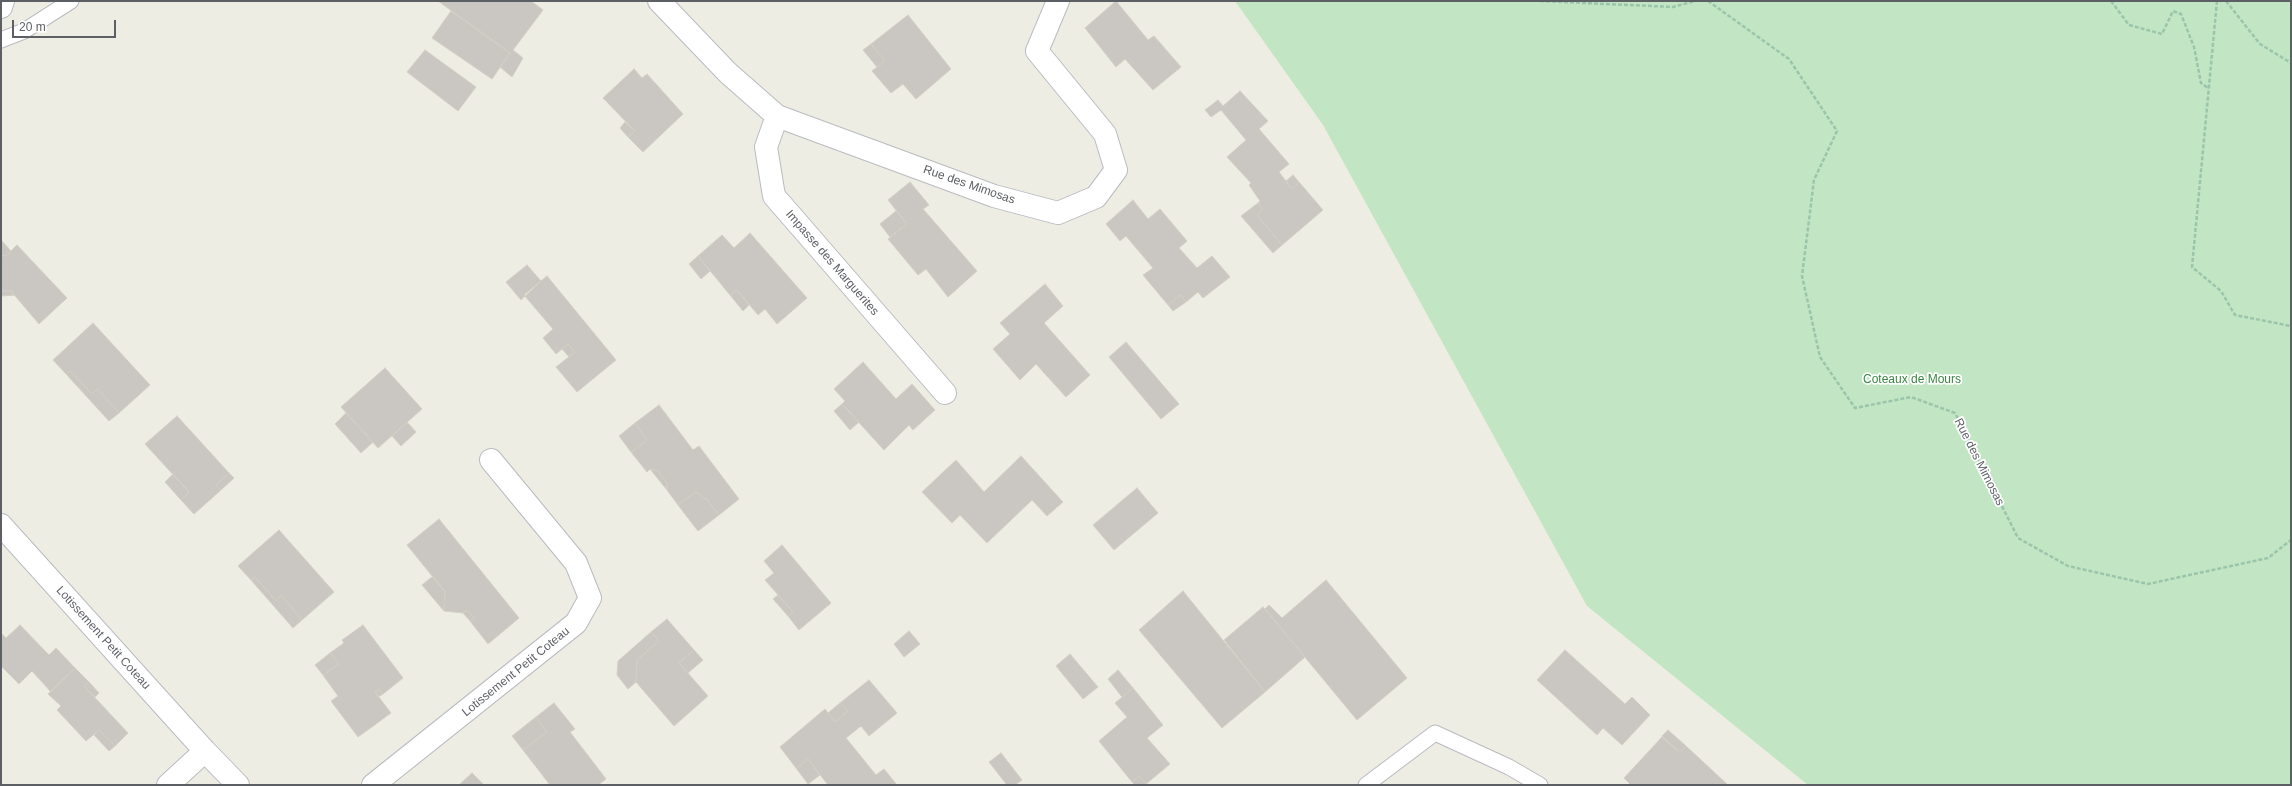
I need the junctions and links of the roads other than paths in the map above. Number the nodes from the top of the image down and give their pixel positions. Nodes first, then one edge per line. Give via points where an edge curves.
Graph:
1 (3, 1) edge
2 (70, 1) edge
3 (659, 1) edge
4 (1058, 1) edge
5 (1, 7) edge
6 (1, 40) edge
7 (777, 116) junction
8 (944, 393) dead end
9 (491, 460) dead end
10 (1, 525) edge
11 (205, 751) junction
12 (168, 785) edge
13 (238, 785) edge
14 (373, 785) edge
15 (1366, 785) edge
16 (1540, 785) edge

1 - 5 street
2 - 6 lane via 24,31
3 - 7 street, Rue des Mimosas via 728,72
4 - 7 street, Rue des Mimosas via 1037,51 1105,134 1116,170 1096,197 1058,213 994,196
7 - 8 street, Impasse des Marguerites via 766,147 774,196
9 - 14 street, Lotissement Petit Coteau via 576,563 590,598 576,623
10 - 11 street, Lotissement Petit Coteau
11 - 12 street
11 - 13 street, Lotissement Petit Coteau
15 - 16 lane via 1435,733 1509,767

